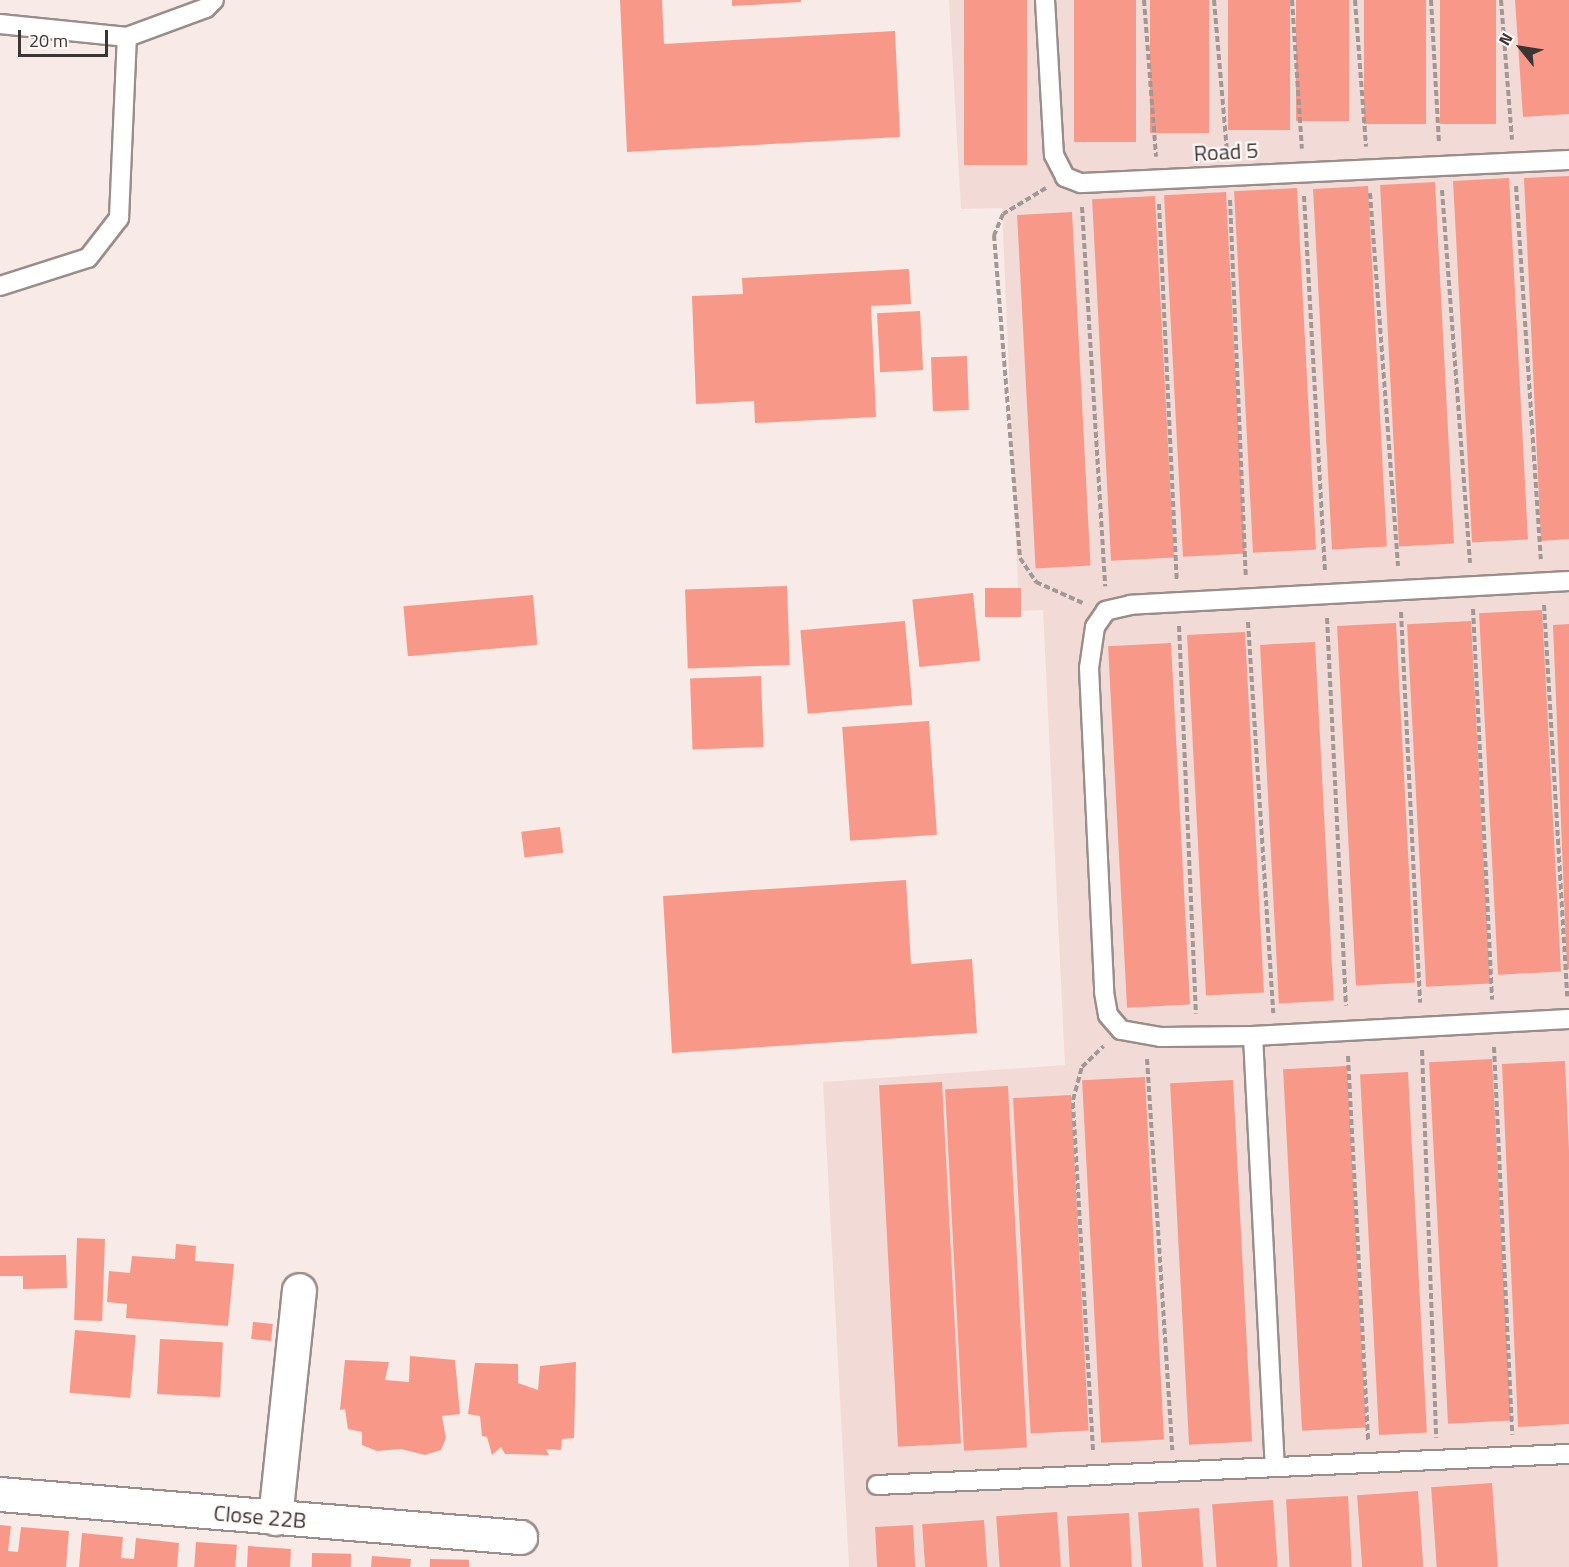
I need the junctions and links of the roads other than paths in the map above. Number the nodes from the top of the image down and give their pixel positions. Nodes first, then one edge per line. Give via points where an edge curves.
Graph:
1 (214, 0) edge
2 (1046, 0) edge
3 (0, 24) edge
4 (126, 37) junction
5 (1569, 160) edge
6 (0, 285) edge
7 (1569, 581) edge
8 (1569, 1019) edge
9 (1253, 1036) junction
10 (299, 1290) dead end
11 (1569, 1454) edge
12 (1275, 1466) junction
13 (877, 1485) dead end
14 (0, 1494) edge
15 (275, 1518) junction
16 (520, 1536) dead end

1 - 4 lane via 206,8
2 - 5 lane, Road 5 via 1054,155 1073,180
3 - 4 lane
4 - 6 lane via 118,218 88,258
7 - 9 lane via 1178,603 1106,611 1095,627 1089,668 1108,1015 1121,1030 1145,1034
8 - 9 lane
9 - 12 lane
10 - 15 street
11 - 12 lane
12 - 13 lane
14 - 15 street, Close 22B
15 - 16 street, Close 22B

